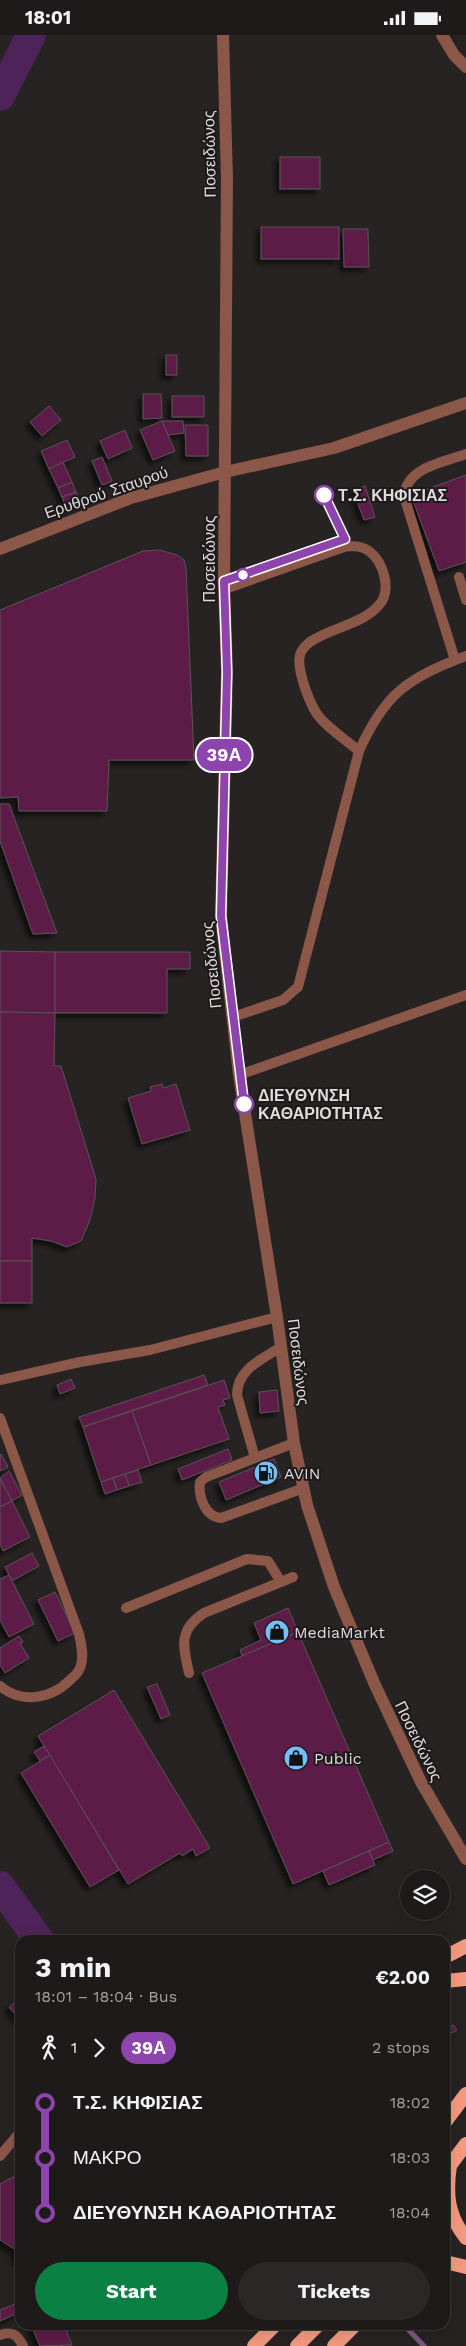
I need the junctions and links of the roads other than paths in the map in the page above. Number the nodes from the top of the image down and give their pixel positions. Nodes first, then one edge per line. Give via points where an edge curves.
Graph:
1 (223, 35) edge
2 (442, 35) edge
3 (466, 67) edge
4 (466, 403) edge
5 (466, 455) edge
6 (225, 472) junction
7 (0, 549) edge
8 (459, 577) dead end
9 (224, 589) junction
10 (466, 600) edge
11 (466, 656) edge
12 (455, 661) junction
13 (359, 751) junction
14 (466, 995) edge
15 (233, 1017) junction
16 (239, 1075) junction
17 (277, 1317) junction
18 (281, 1347) junction
19 (0, 1380) edge
20 (0, 1418) edge
21 (294, 1443) junction
22 (255, 1458) junction
23 (304, 1488) junction
24 (293, 1577) dead end
25 (281, 1582) junction
26 (126, 1609) dead end
27 (189, 1673) dead end
28 (0, 1686) edge
29 (463, 1856) edge
30 (466, 1869) edge
31 (466, 1946) edge
32 (450, 1955) edge
33 (450, 1958) edge
34 (466, 1960) edge
35 (466, 1979) edge
36 (450, 1981) edge
37 (466, 2094) edge
38 (450, 2115) edge
39 (15, 2138) edge
40 (466, 2144) edge
41 (0, 2156) edge
42 (450, 2166) edge
43 (450, 2212) edge
44 (466, 2238) edge
45 (450, 2263) edge
46 (466, 2267) edge
47 (271, 2330) edge
48 (313, 2330) edge
49 (350, 2330) edge
50 (0, 2335) edge
51 (23, 2346) edge
52 (254, 2346) edge
53 (297, 2346) edge
54 (334, 2346) edge

1 - 6 street, Ποσειδώνος via 227,179
2 - 3 street
4 - 6 street, Ερυθρού Σταυρού via 334,448
5 - 12 lane via 423,469 412,476 405,485 404,496
6 - 7 street, Ερυθρού Σταυρού via 131,498
6 - 9 street, Ποσειδώνος
8 - 10 lane
9 - 13 lane via 347,546 369,551 384,577 386,593 380,605 315,639 304,647 300,656 313,709
9 - 15 street, Ποσειδώνος via 227,672 221,916
11 - 12 lane
12 - 13 lane via 431,669 393,697 372,720
13 - 15 lane via 298,987 283,999
14 - 16 lane
15 - 16 street, Ποσειδώνος
16 - 17 street, Ποσειδώνος
17 - 18 street, Ποσειδώνος
17 - 19 lane via 150,1350
18 - 21 street, Ποσειδώνος
18 - 22 lane via 245,1371 237,1385
20 - 28 lane via 82,1649 81,1666 75,1676 47,1696 22,1696
21 - 22 lane
21 - 23 street, Ποσειδώνος
22 - 23 lane via 200,1482 199,1490 208,1513 214,1518
23 - 29 street, Ποσειδώνος via 334,1587 375,1685 421,1782
24 - 25 lane
25 - 26 lane via 268,1561 247,1559
25 - 27 lane via 191,1621 183,1647
29 - 30 street, Ποσειδώνος
31 - 32 highway
33 - 34 highway
35 - 36 highway
37 - 38 highway
39 - 41 lane
40 - 42 highway
43 - 44 highway
45 - 46 highway
47 - 52 highway
48 - 53 highway
49 - 54 highway
50 - 51 lane via 14,2334

